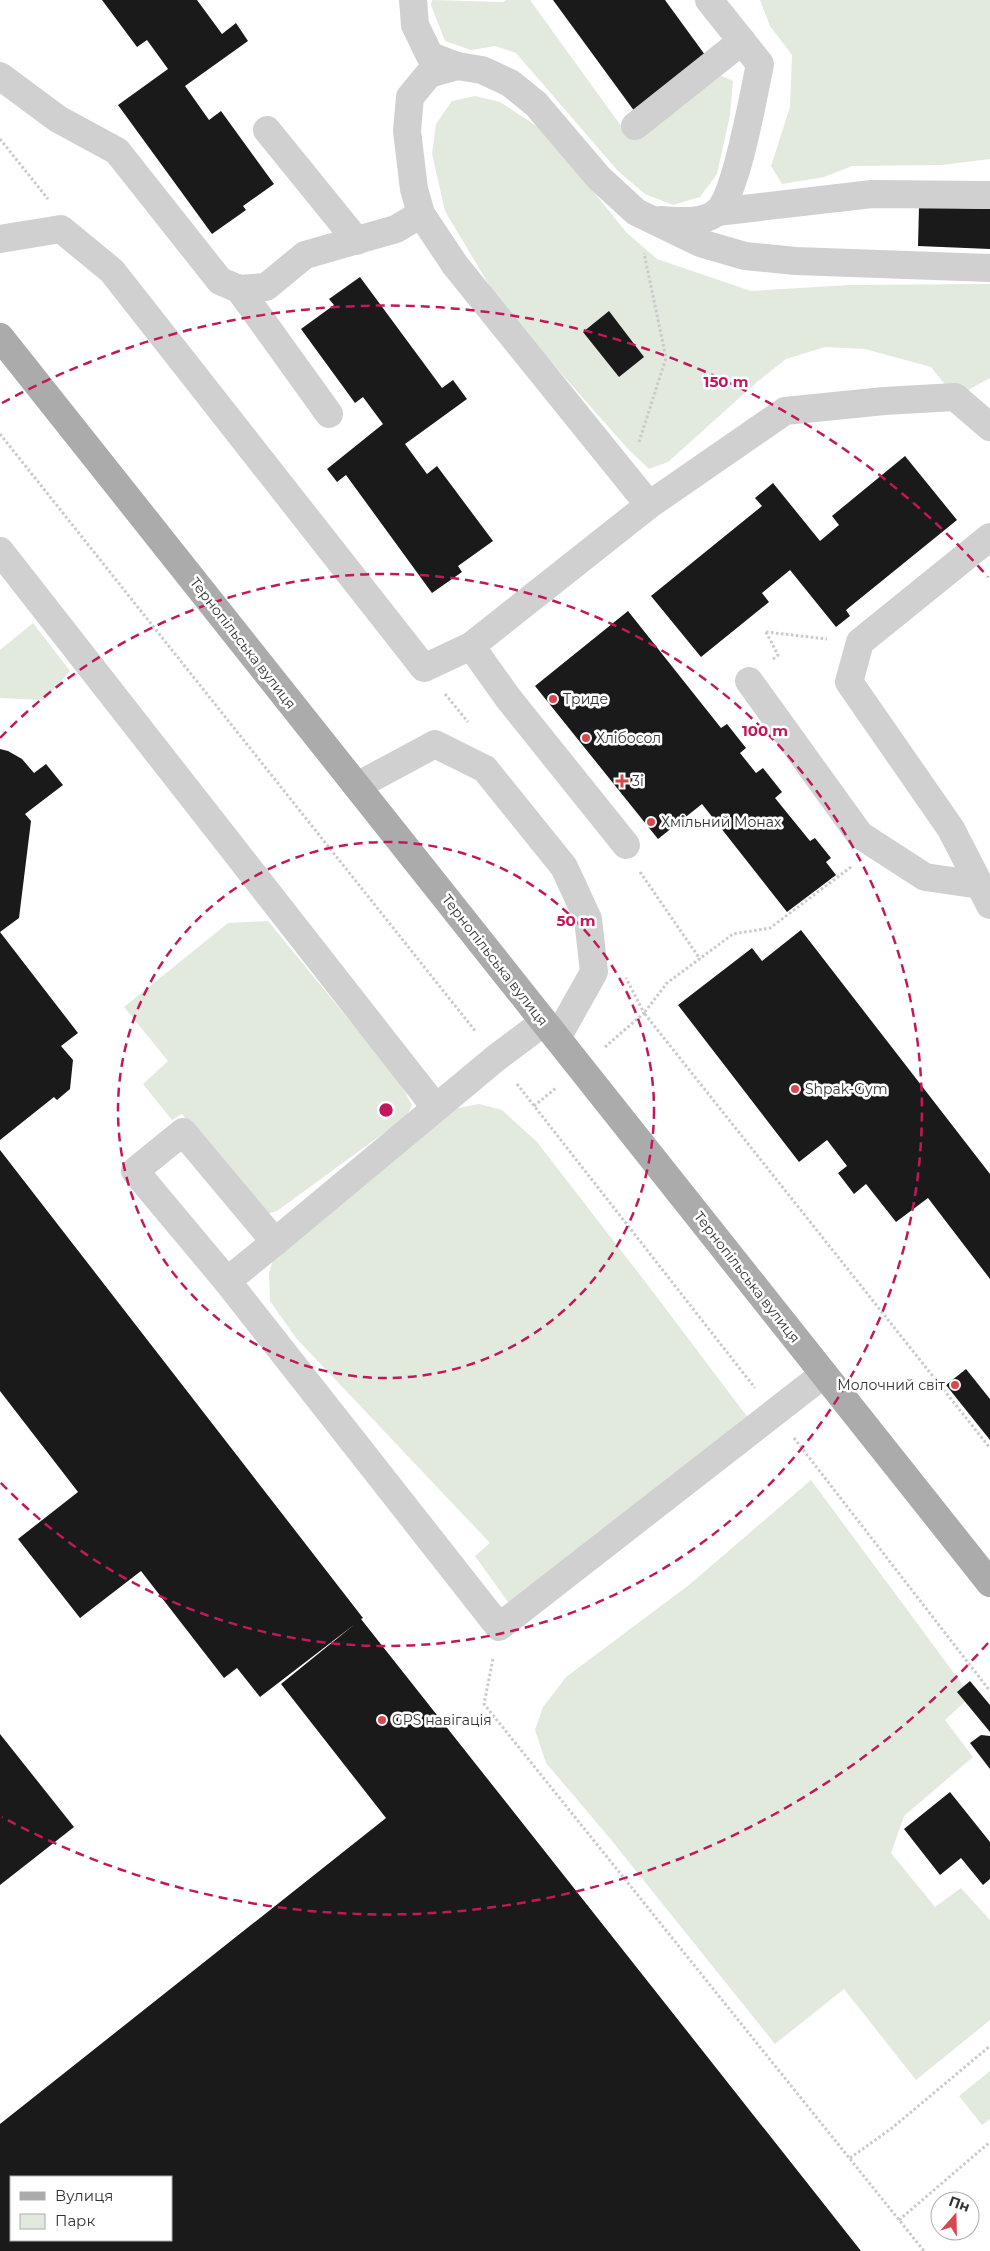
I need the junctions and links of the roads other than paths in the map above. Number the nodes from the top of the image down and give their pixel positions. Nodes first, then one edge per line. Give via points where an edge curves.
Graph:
1 (413, 0) edge
2 (709, 0) edge
3 (742, 41) junction
4 (457, 66) junction
5 (0, 76) edge
6 (635, 126) dead end
7 (267, 130) dead end
8 (990, 195) edge
9 (636, 212) junction
10 (717, 212) junction
11 (421, 214) junction
12 (0, 239) edge
13 (357, 240) junction
14 (990, 268) edge
15 (239, 289) junction
16 (0, 337) edge
17 (329, 414) dead end
18 (990, 427) edge
19 (650, 505) junction
20 (990, 537) edge
21 (0, 551) edge
22 (471, 646) junction
23 (749, 681) dead end
24 (357, 786) junction
25 (626, 845) dead end
26 (985, 895) edge
27 (551, 1030) junction
28 (436, 1108) junction
29 (274, 1242) junction
30 (227, 1281) junction
31 (824, 1374) junction
32 (990, 1583) edge

1 - 4 lane via 414,26 430,56
2 - 3 lane
3 - 6 lane
3 - 10 lane via 760,64 731,188
4 - 9 lane via 482,70 510,83 536,104 599,178
4 - 11 lane via 429,74 410,97 407,131 414,189
5 - 15 lane via 58,119 117,151 220,281
7 - 13 lane
8 - 10 lane via 872,194
9 - 10 lane via 661,220 693,221
9 - 14 lane via 700,243 745,256
11 - 13 lane via 396,229
11 - 19 lane via 455,265
12 - 22 lane via 61,229 112,271 424,668
13 - 15 lane via 305,255 266,287
15 - 17 lane
16 - 24 main road, Тернопільська вулиця
18 - 19 lane via 955,397 786,411
19 - 22 lane
20 - 26 lane via 860,642 849,682 951,829
21 - 28 lane
22 - 25 lane via 508,698
23 - 26 lane via 860,835 925,877
24 - 27 main road, Тернопільська вулиця
24 - 27 lane via 435,744 485,769 564,867 588,919 594,972
27 - 28 lane
27 - 31 main road, Тернопільська вулиця
28 - 29 lane
29 - 30 lane
29 - 30 lane via 183,1132 142,1165 135,1171
30 - 31 lane via 499,1627
31 - 32 main road, Тернопільська вулиця

